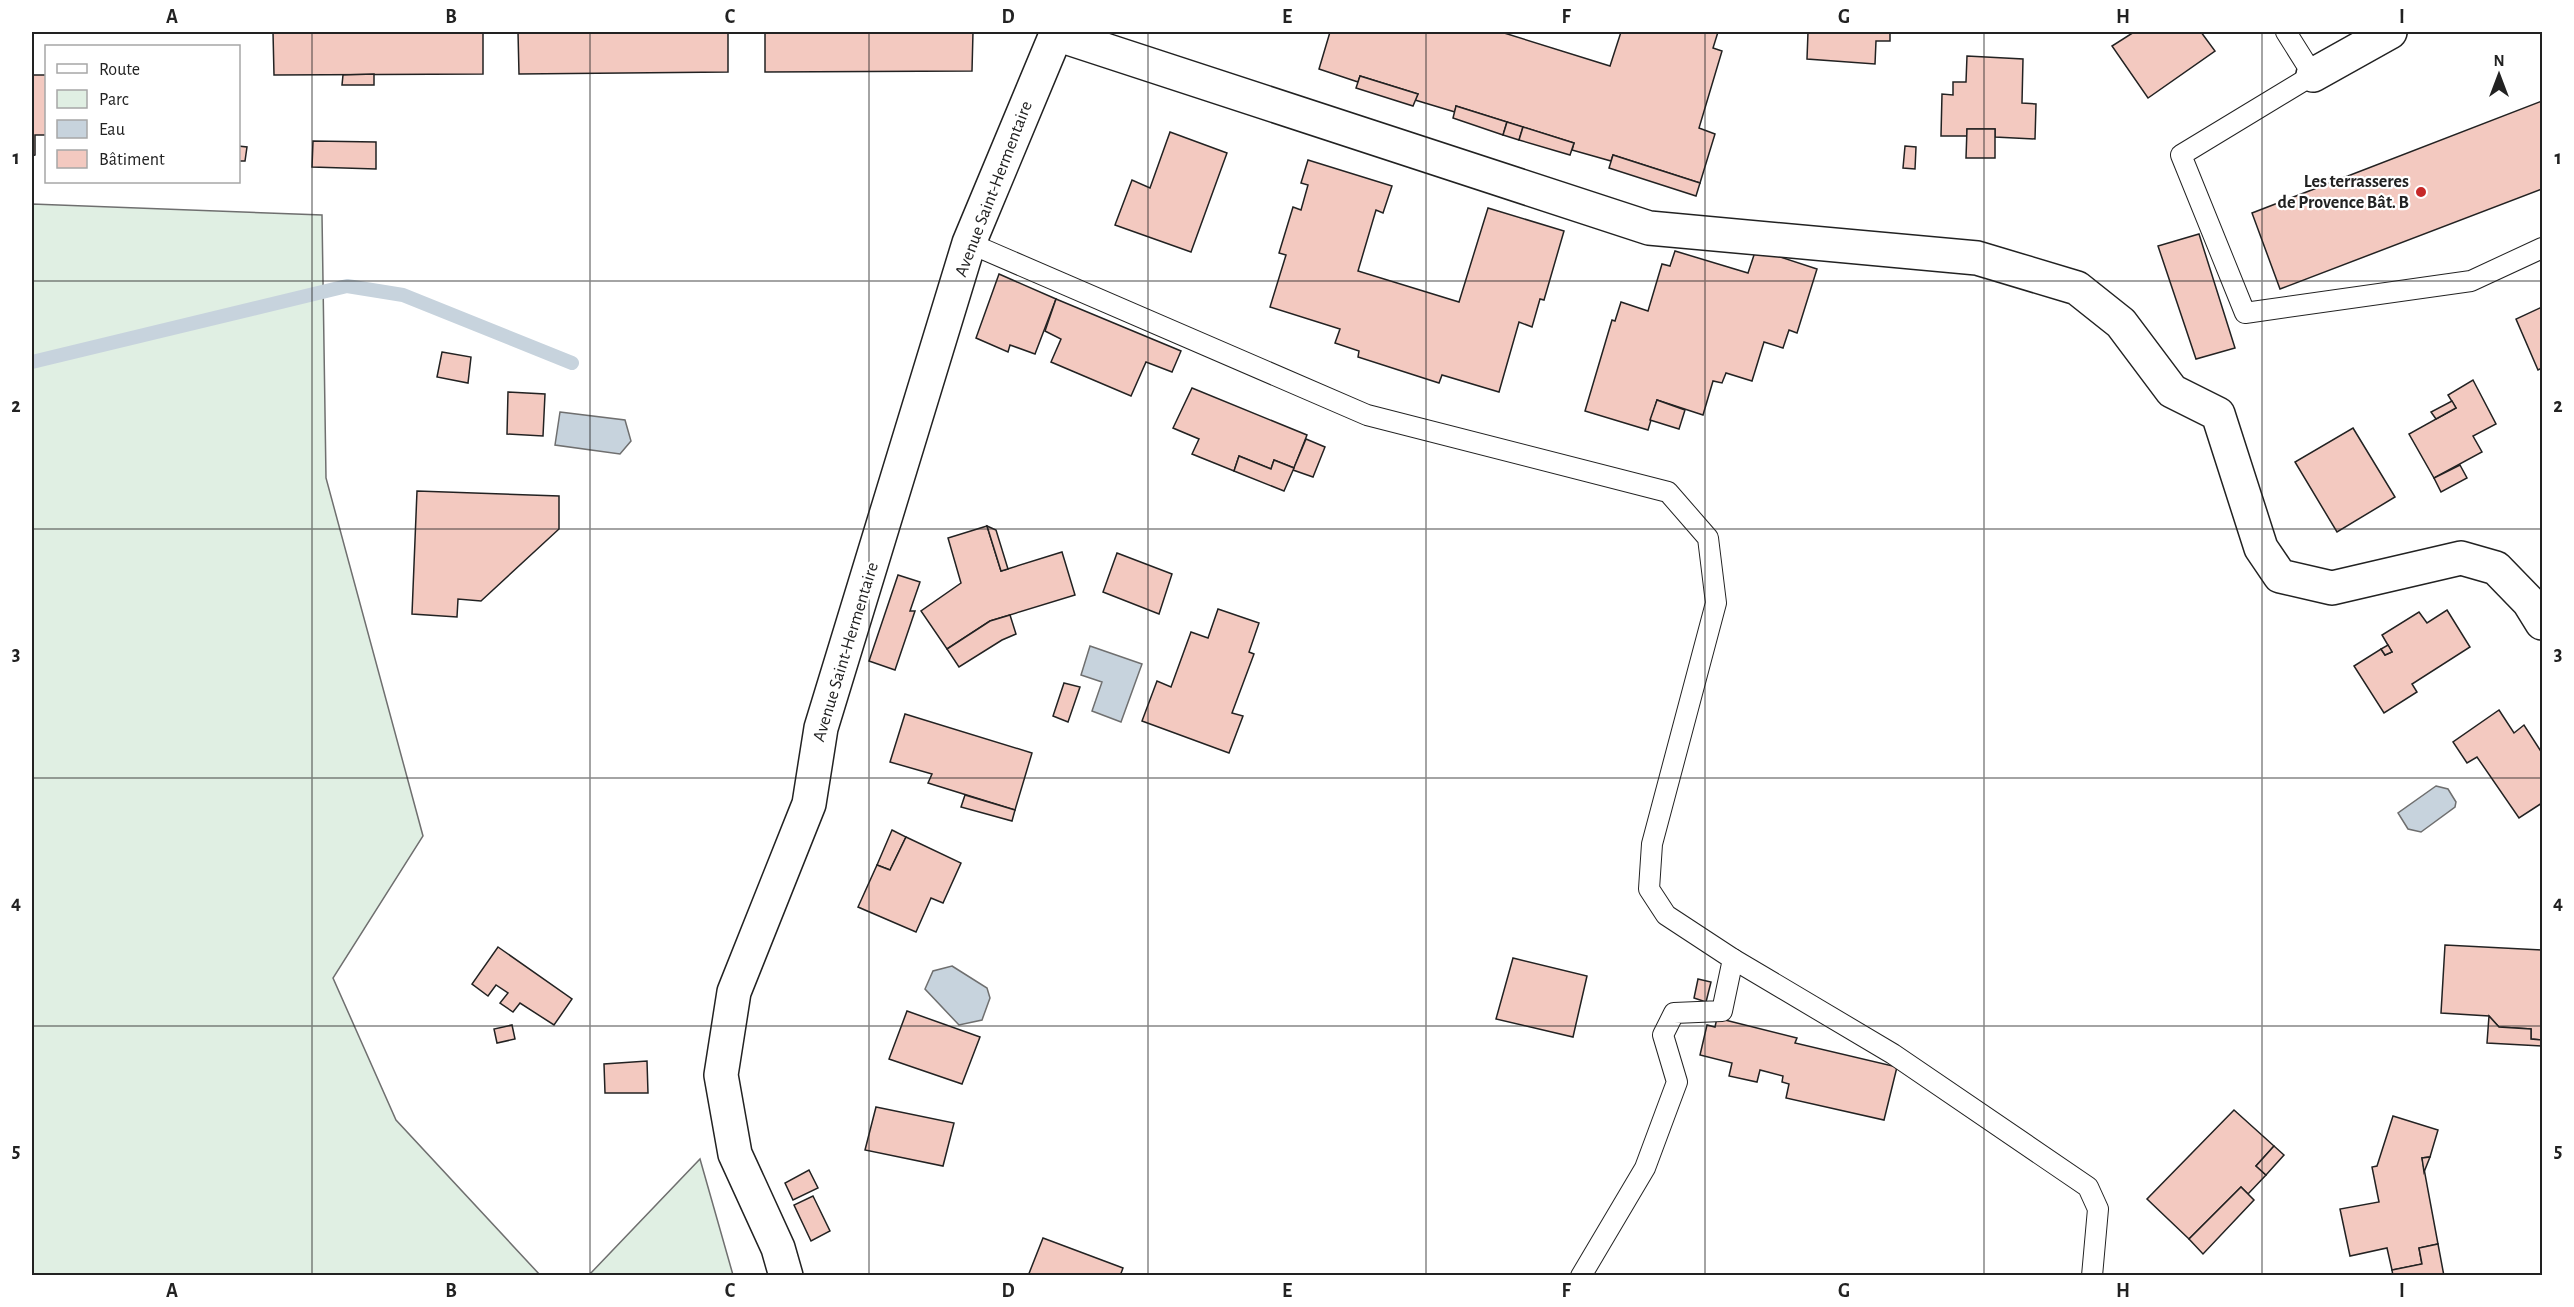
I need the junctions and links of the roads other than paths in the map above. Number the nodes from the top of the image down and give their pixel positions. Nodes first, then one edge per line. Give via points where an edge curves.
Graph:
1 (2286, 32) edge
2 (2390, 32) edge
3 (1056, 33) edge
4 (2313, 75) junction
5 (969, 243) junction
6 (2542, 248) edge
7 (2542, 623) edge
8 (1733, 958) junction
9 (786, 1275) edge
10 (1581, 1275) edge
11 (2092, 1275) edge

1 - 4 lane
2 - 4 street
3 - 5 street, Avenue Saint-Hermentaire
3 - 7 street via 1649,228 1977,258 2077,288 2121,323 2172,391 2218,414 2261,548 2280,576 2332,588 2461,558 2496,568 2529,602
4 - 6 lane via 2181,155 2245,313 2471,281
5 - 8 lane via 1367,416 1668,492 1708,538 1716,603 1652,844 1649,889 1665,915
5 - 9 street, Avenue Saint-Hermentaire via 820,728 809,804 734,992 721,1075 735,1154 778,1248
8 - 10 lane via 1722,1011 1674,1013 1663,1035 1677,1082 1646,1168
8 - 11 lane via 1893,1054 2088,1187 2097,1209

